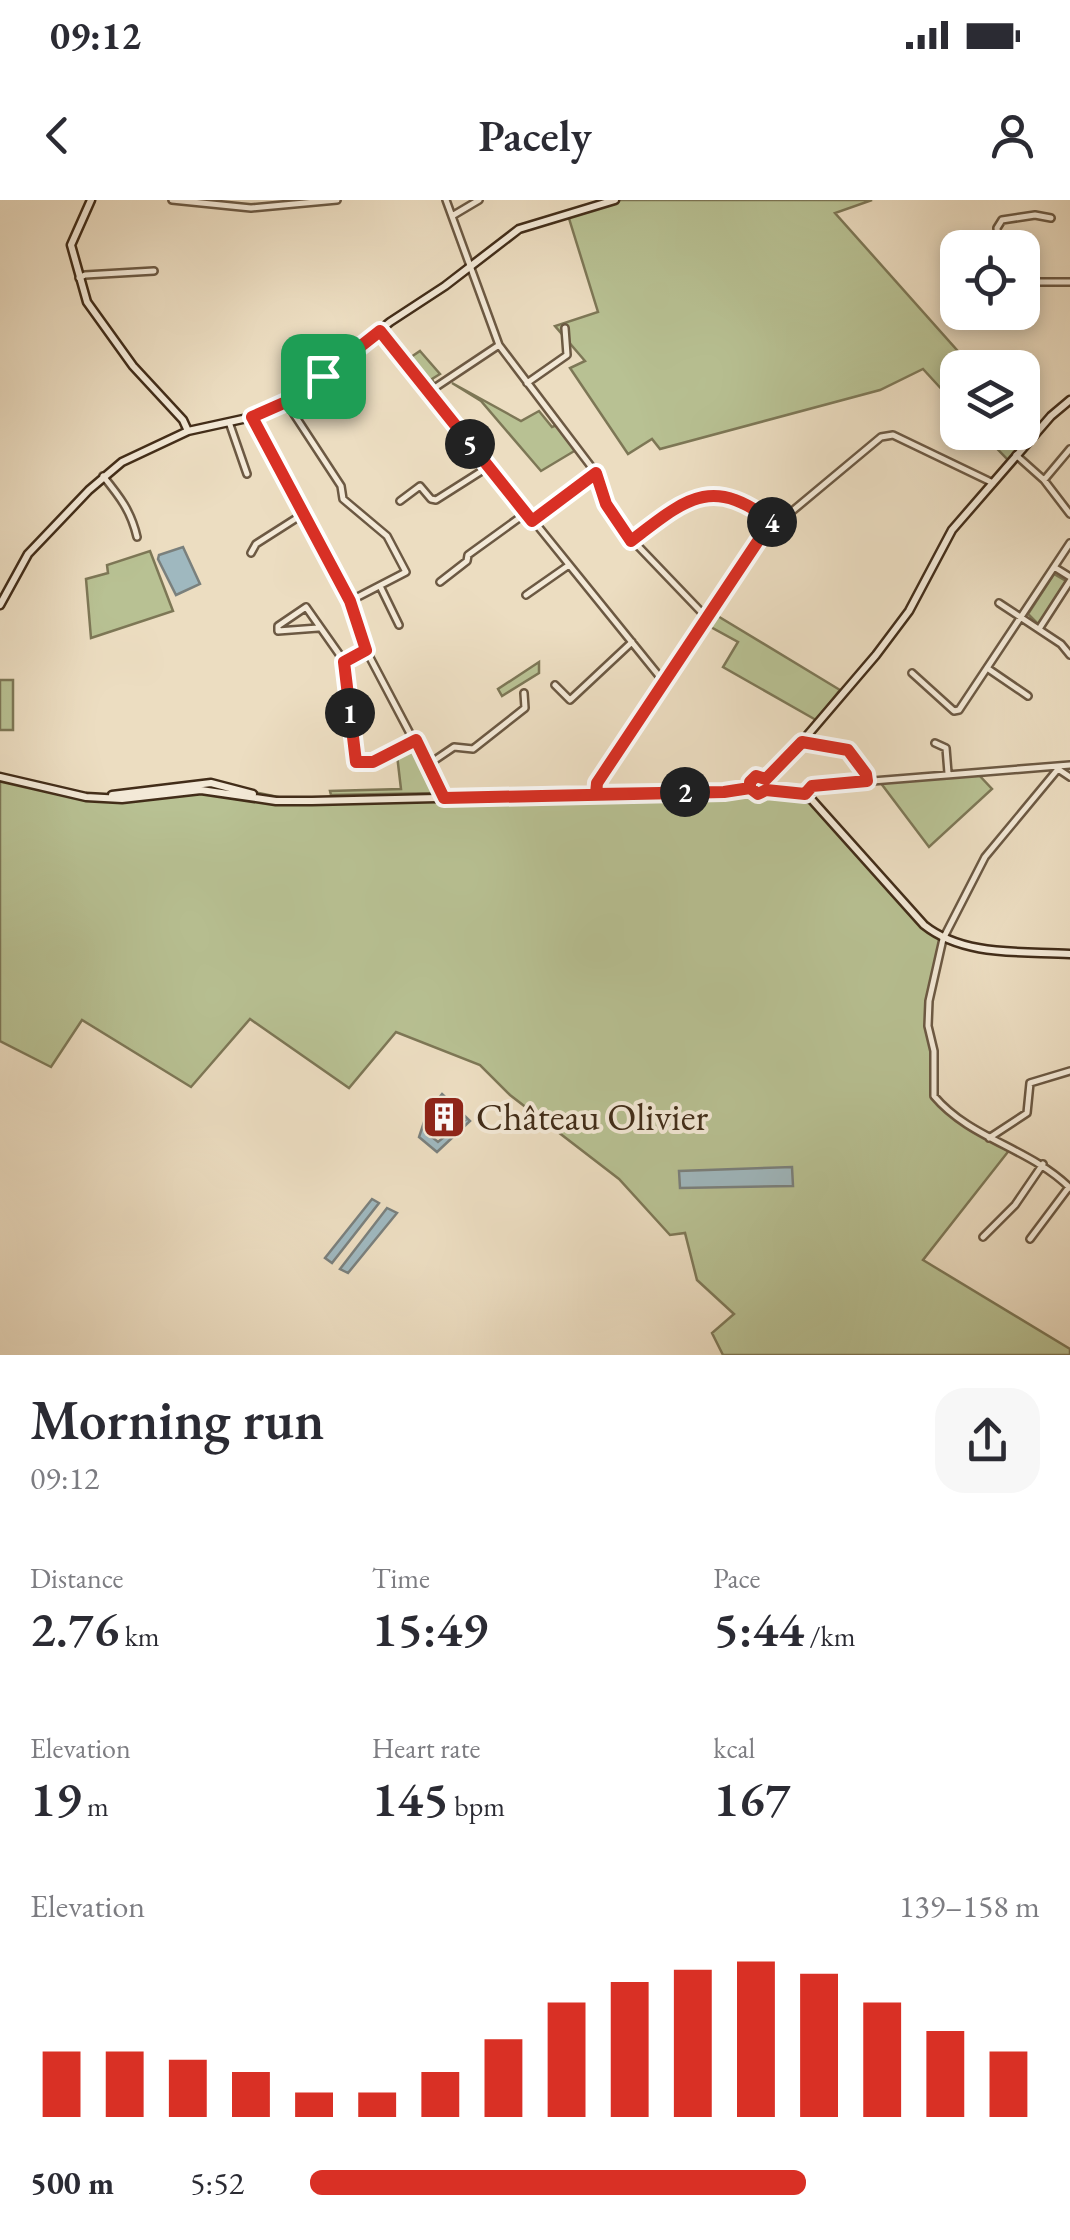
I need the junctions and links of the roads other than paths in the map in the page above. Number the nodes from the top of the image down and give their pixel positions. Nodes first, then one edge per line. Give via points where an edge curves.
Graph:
1 (91, 200) edge
2 (172, 200) edge
3 (336, 200) edge
4 (446, 200) edge
5 (480, 200) edge
6 (615, 200) edge
7 (452, 216) junction
8 (1051, 218) dead end
9 (998, 230) edge
10 (470, 268) junction
11 (154, 272) dead end
12 (79, 278) junction
13 (1040, 282) edge
14 (1070, 282) edge
15 (566, 328) dead end
16 (380, 331) junction
17 (499, 346) junction
18 (528, 383) junction
19 (428, 393) junction
20 (1070, 400) edge
21 (286, 402) junction
22 (252, 417) junction
23 (229, 422) junction
24 (188, 431) junction
25 (1070, 449) edge
26 (1016, 456) junction
27 (488, 467) junction
28 (596, 473) junction
29 (247, 474) dead end
30 (103, 476) junction
31 (1044, 480) junction
32 (993, 483) junction
33 (400, 501) dead end
34 (303, 514) junction
35 (526, 514) junction
36 (1070, 514) edge
37 (532, 521) junction
38 (775, 524) junction
39 (138, 537) dead end
40 (631, 541) junction
41 (1070, 543) edge
42 (251, 553) dead end
43 (569, 565) junction
44 (1054, 567) junction
45 (1070, 579) edge
46 (440, 582) dead end
47 (380, 586) junction
48 (526, 595) dead end
49 (350, 601) junction
50 (999, 603) dead end
51 (0, 605) edge
52 (1020, 617) junction
53 (708, 619) junction
54 (399, 625) dead end
55 (318, 628) junction
56 (1040, 629) junction
57 (632, 642) junction
58 (366, 650) junction
59 (1070, 655) edge
60 (344, 662) junction
61 (988, 668) junction
62 (912, 673) dead end
63 (665, 683) junction
64 (555, 685) dead end
65 (524, 694) dead end
66 (1028, 696) dead end
67 (416, 740) junction
68 (802, 742) junction
69 (935, 743) dead end
70 (428, 764) junction
71 (1070, 766) edge
72 (1058, 769) junction
73 (948, 773) junction
74 (0, 776) edge
75 (1070, 777) edge
76 (766, 779) junction
77 (871, 780) junction
78 (750, 788) junction
79 (766, 790) junction
80 (66, 793) junction
81 (596, 794) junction
82 (805, 794) junction
83 (444, 798) junction
84 (293, 800) junction
85 (943, 938) junction
86 (1070, 954) edge
87 (1070, 1071) edge
88 (990, 1138) junction
89 (1043, 1164) junction
90 (1070, 1188) edge
91 (983, 1237) dead end
92 (1030, 1238) dead end

1 - 12 main road via 72,242
2 - 3 street via 251,208
4 - 7 street
5 - 7 street
6 - 10 main road via 527,224
7 - 10 street
8 - 9 street via 1002,220
10 - 16 main road
10 - 17 street
11 - 12 street
12 - 24 main road via 96,318
13 - 14 street
15 - 18 street via 567,355
16 - 19 street
16 - 21 main road
17 - 18 street
17 - 19 street
18 - 28 street
19 - 27 street
20 - 26 main road
21 - 22 main road
21 - 47 street via 341,486 342,499 387,536 406,572
22 - 23 main road
22 - 34 street
23 - 24 main road
23 - 29 street
24 - 30 main road
25 - 31 street
26 - 31 street
26 - 32 main road
27 - 33 street via 436,500 420,486
27 - 35 street
28 - 37 street
28 - 40 street
30 - 39 street via 132,512
30 - 51 main road via 28,554
31 - 36 street
32 - 38 street via 893,435 881,437
32 - 68 main road via 952,530 892,634
34 - 42 street
34 - 49 street
35 - 37 street
35 - 46 street
37 - 43 street
38 - 40 street via 739,500 703,494
38 - 53 street
40 - 53 street
41 - 44 street
43 - 48 street
43 - 57 street
44 - 45 street
44 - 52 street
45 - 56 street
47 - 49 street
47 - 54 street
49 - 58 street
50 - 52 street
52 - 56 street
52 - 61 street
53 - 63 street
55 - 55 street via 306,607 278,631
55 - 60 street
56 - 59 street
57 - 63 street
57 - 64 street via 570,700
58 - 60 street
58 - 67 street
60 - 67 street via 356,762 373,762
61 - 62 street via 954,711
61 - 66 street
63 - 81 street
65 - 70 street via 525,708 473,749 454,746
67 - 70 street
68 - 76 main road
68 - 77 street via 848,750
69 - 73 street via 946,748
70 - 83 street
71 - 72 street
72 - 73 street
72 - 75 street
72 - 85 street via 985,856
73 - 77 street
74 - 80 main road
76 - 78 main road via 756,776
76 - 79 main road
77 - 82 street via 812,786
78 - 79 main road
78 - 81 main road
79 - 82 main road
80 - 84 main road via 129,798 201,790
80 - 84 main road via 102,796 211,783
81 - 83 main road
82 - 85 main road
83 - 84 main road
85 - 86 main road via 987,950
85 - 88 street via 929,1002 934,1096 949,1114
87 - 88 street via 1030,1083 1028,1113
88 - 89 street
89 - 90 street
89 - 91 street
90 - 92 street

